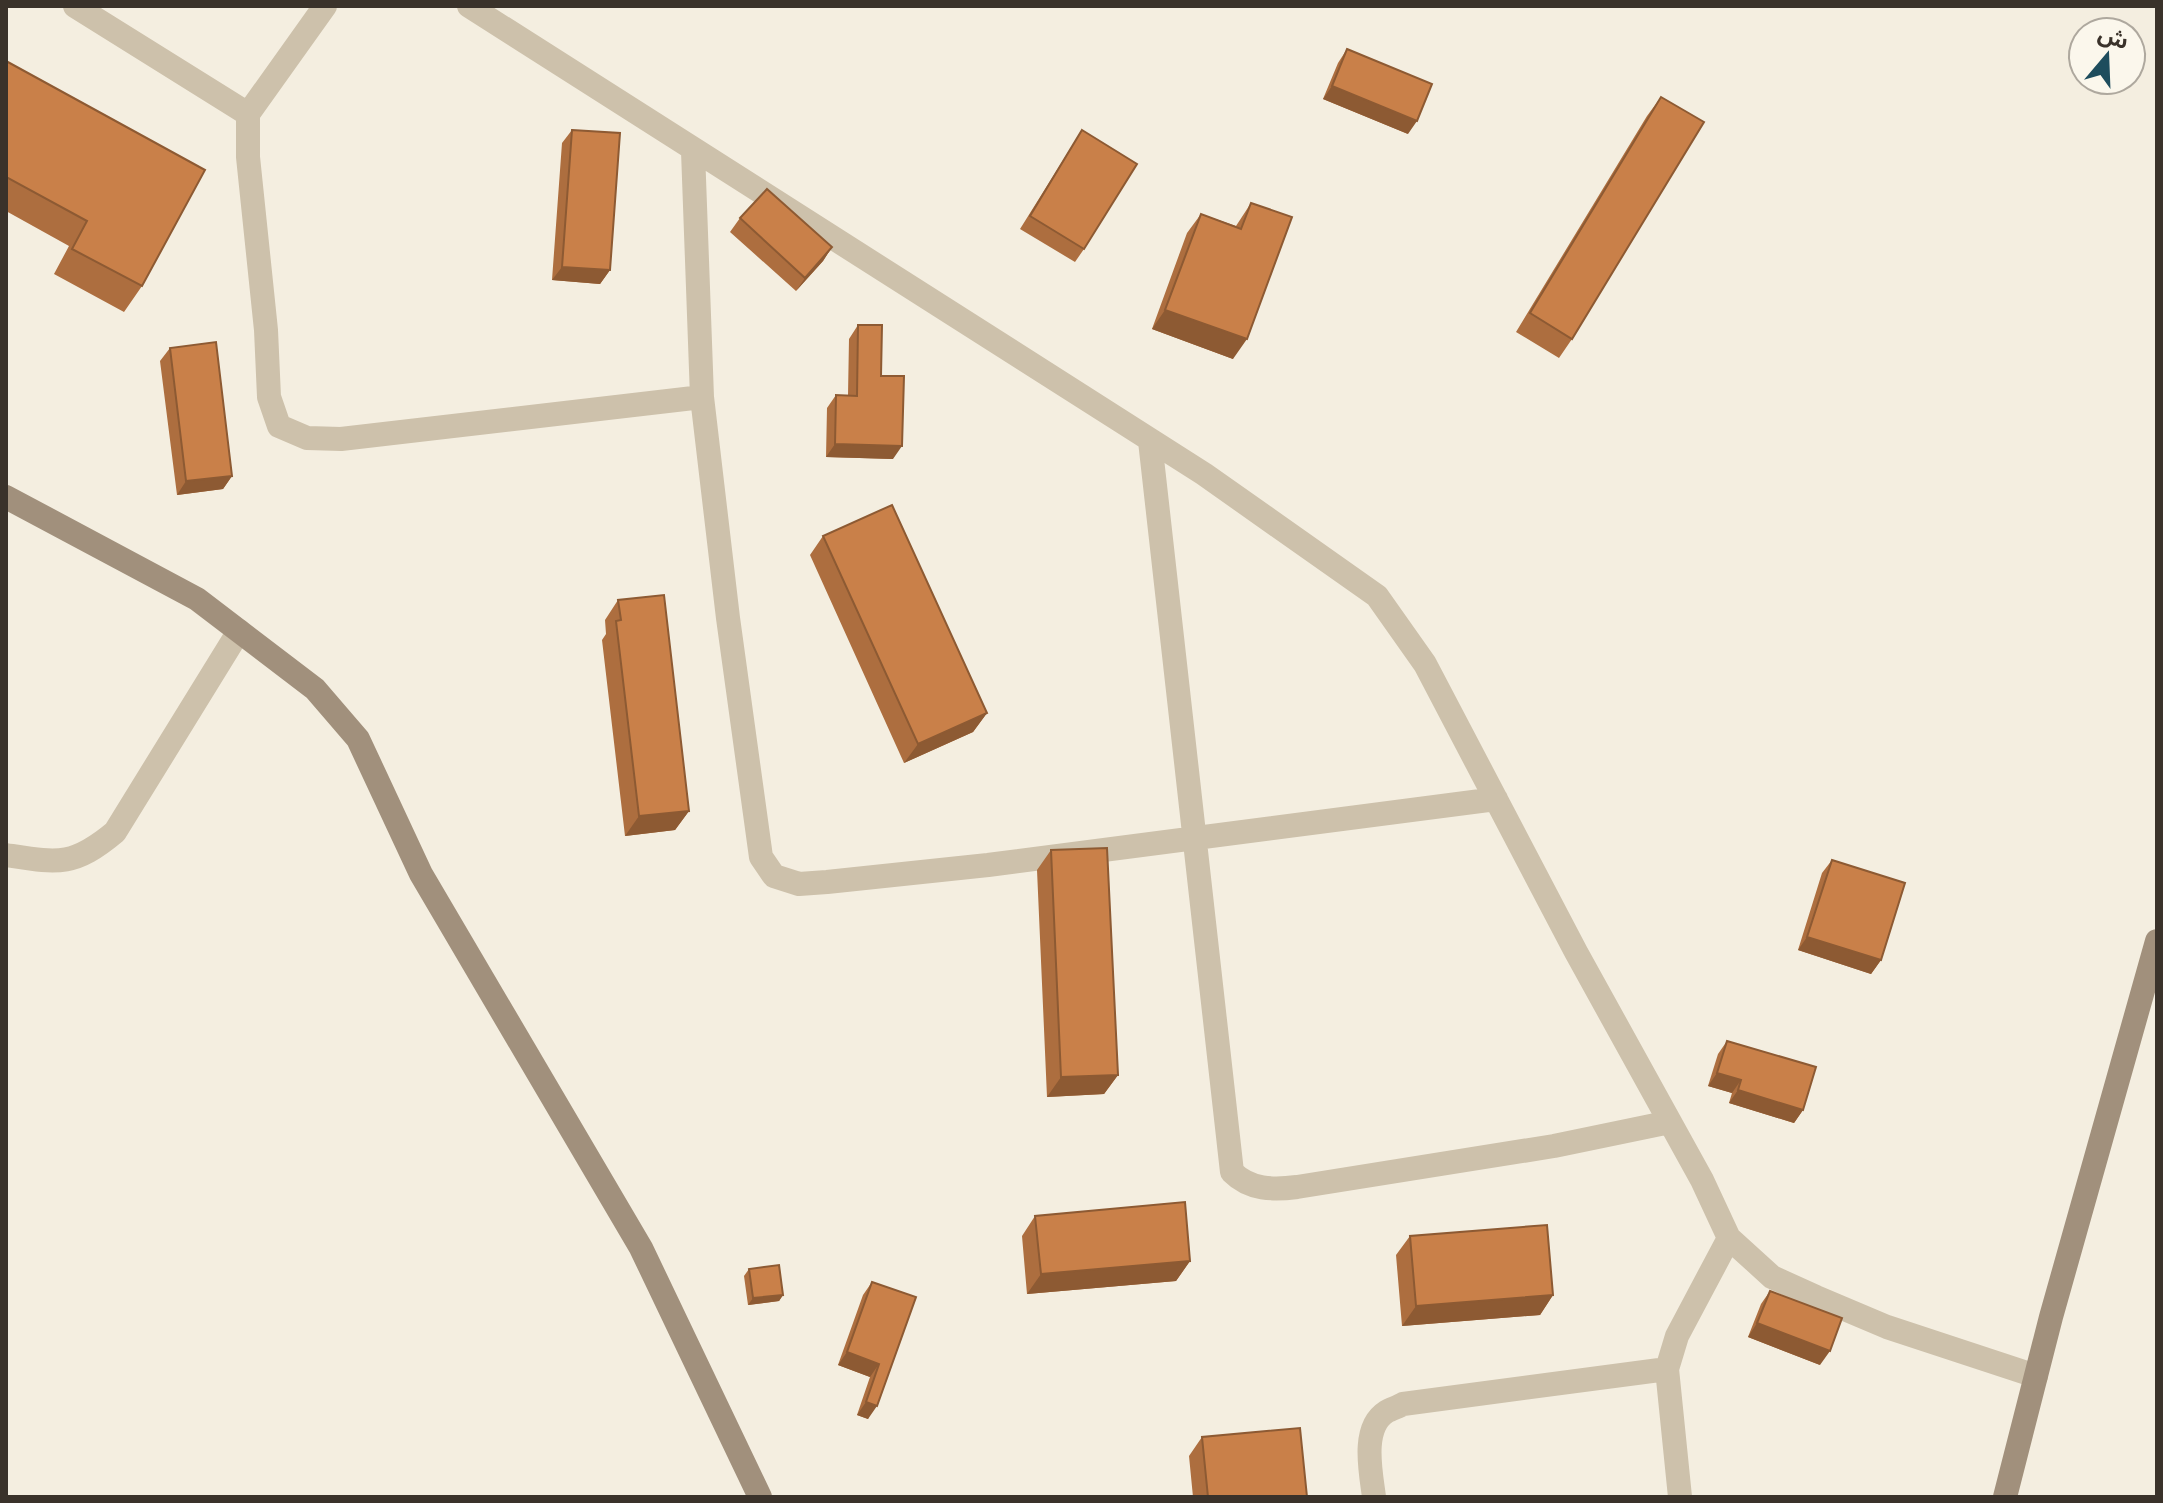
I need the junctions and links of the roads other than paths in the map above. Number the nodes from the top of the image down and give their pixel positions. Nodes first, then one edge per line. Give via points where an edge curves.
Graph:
1 (75, 6) edge
2 (325, 6) edge
3 (469, 6) edge
4 (248, 114) junction
5 (693, 151) junction
6 (702, 397) junction
7 (1150, 441) junction
8 (6, 497) edge
9 (239, 631) junction
10 (1496, 799) junction
11 (1193, 838) junction
12 (6, 855) edge
13 (2157, 941) edge
14 (1670, 1122) junction
15 (1729, 1238) junction
16 (1667, 1369) junction
17 (2036, 1376) junction
18 (760, 1497) edge
19 (1374, 1497) edge
20 (1680, 1497) edge
21 (2005, 1497) edge

1 - 4 street
2 - 4 street
3 - 5 street
4 - 6 street via 269,397 279,426 307,438 341,439
5 - 6 street
5 - 7 street
6 - 11 street via 761,857 774,876 799,884 827,882
7 - 10 street via 1377,596 1425,664
7 - 11 street
8 - 9 main road via 197,599
9 - 12 street via 115,832 75,859 50,862
9 - 18 main road via 315,689 358,739 421,874 641,1248
10 - 11 street
10 - 14 street
11 - 14 street via 1232,1172 1239,1179 1271,1190 1297,1187
13 - 17 main road
14 - 15 street
15 - 16 street via 1677,1336
15 - 17 street via 1772,1277 1816,1297 1887,1327
16 - 19 street via 1403,1404 1383,1414 1371,1433
16 - 20 street
17 - 21 main road

